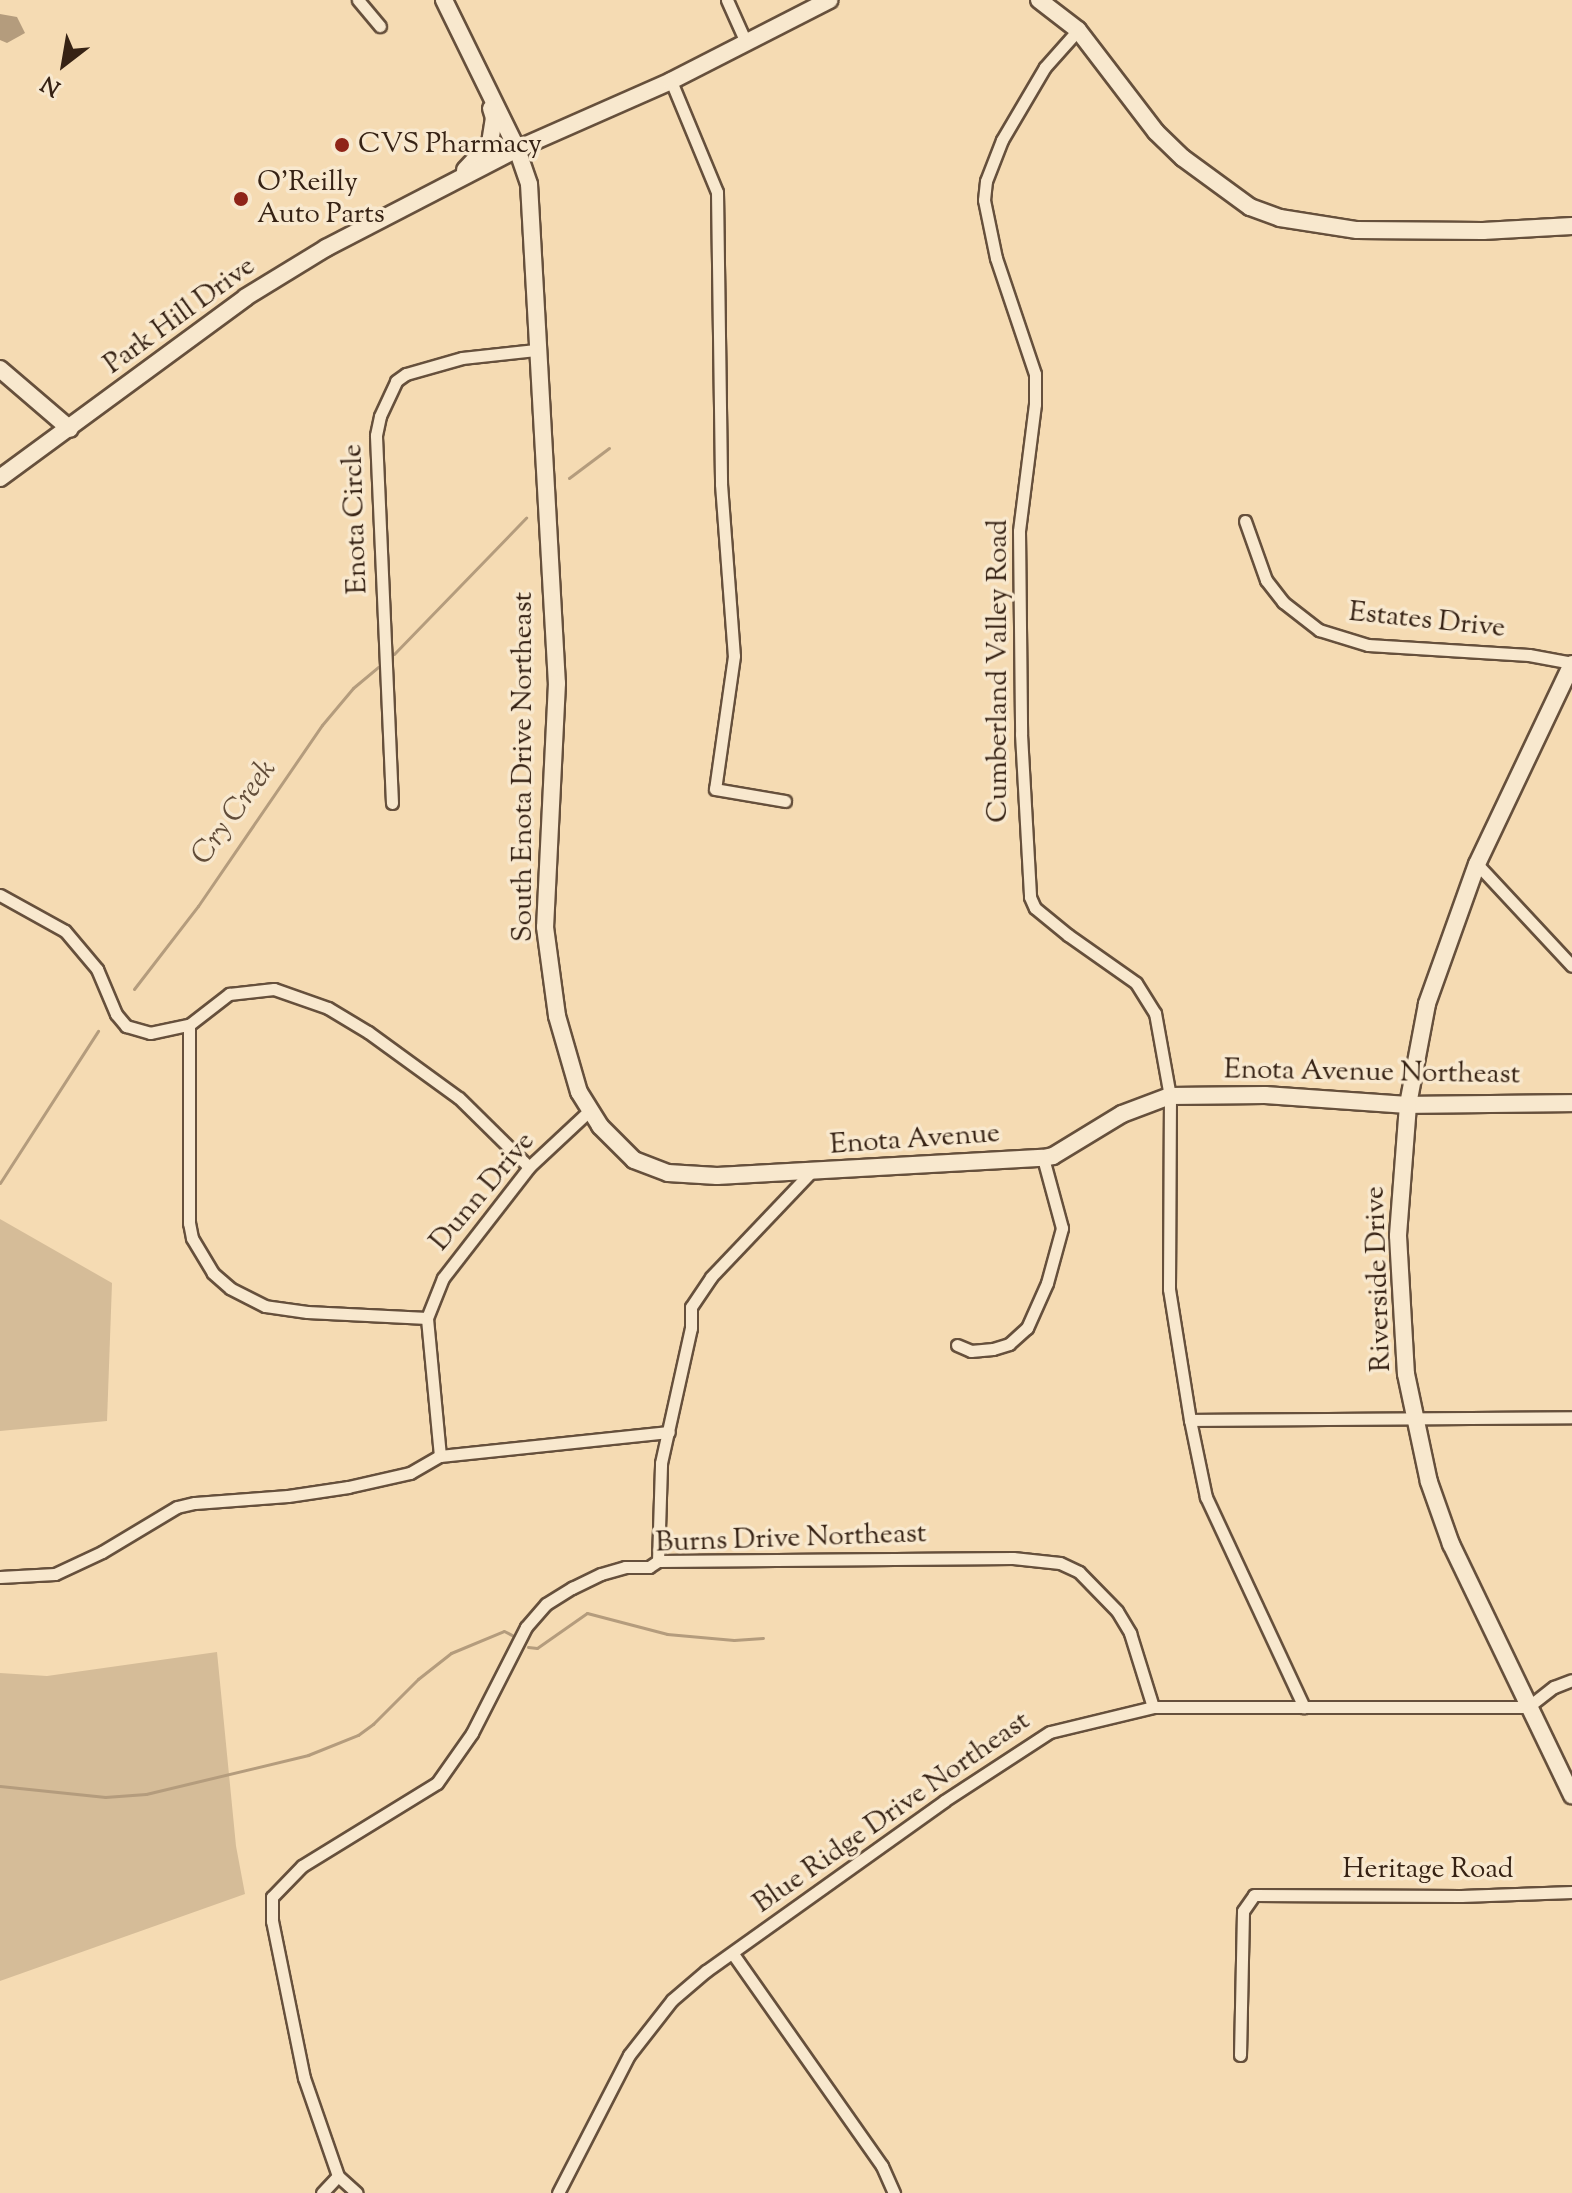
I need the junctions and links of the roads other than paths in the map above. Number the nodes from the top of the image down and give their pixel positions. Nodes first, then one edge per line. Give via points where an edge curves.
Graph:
1 (358, 0) edge
2 (444, 0) edge
3 (727, 0) edge
4 (829, 0) edge
5 (1039, 0) edge
6 (380, 26) dead end
7 (1078, 30) junction
8 (745, 40) junction
9 (671, 81) junction
10 (487, 91) junction
11 (517, 149) junction
12 (458, 178) junction
13 (1572, 226) edge
14 (536, 350) junction
15 (0, 369) edge
16 (70, 429) junction
17 (0, 478) edge
18 (1245, 521) dead end
19 (1572, 664) edge
20 (785, 801) dead end
21 (392, 803) dead end
22 (1477, 864) junction
23 (0, 895) edge
24 (1572, 966) edge
25 (189, 1025) junction
26 (1170, 1096) junction
27 (1572, 1103) edge
28 (1408, 1105) junction
29 (589, 1111) junction
30 (1043, 1158) junction
31 (529, 1167) junction
32 (810, 1173) junction
33 (427, 1318) junction
34 (957, 1345) dead end
35 (1416, 1417) junction
36 (1572, 1417) edge
37 (1190, 1420) junction
38 (669, 1432) junction
39 (440, 1456) junction
40 (658, 1561) junction
41 (0, 1577) edge
42 (1572, 1680) edge
43 (1153, 1707) junction
44 (1304, 1707) junction
45 (1528, 1707) junction
46 (1572, 1795) edge
47 (1572, 1892) edge
48 (733, 1954) junction
49 (1240, 2055) dead end
50 (338, 2176) junction
51 (322, 2193) edge
52 (357, 2193) edge
53 (558, 2193) edge
54 (894, 2193) edge

1 - 6 street
2 - 10 street, South Enota Drive Northeast
3 - 8 street
4 - 8 street, Park Hill Drive
5 - 7 street
7 - 13 street via 1156,132 1250,207 1280,218 1357,230
7 - 26 street, Cumberland Valley Road via 1045,67 1002,140 984,200 996,258 1035,374 1019,531 1026,861 1035,908 1144,993 1163,1042
8 - 9 street, Park Hill Drive
9 - 11 street, Park Hill Drive
9 - 20 street via 717,192 721,484 734,656 715,789
10 - 11 street, South Enota Drive Northeast
10 - 12 street via 494,118 490,143
11 - 12 street, Park Hill Drive
11 - 14 street, South Enota Drive Northeast via 529,184
12 - 16 street, Park Hill Drive via 246,297
14 - 21 street, Enota Circle via 462,358 406,374 396,381 380,416 376,435
14 - 29 street, South Enota Drive Northeast via 542,379 557,683 545,927 557,1016
15 - 16 street
16 - 17 street, Park Hill Drive
18 - 19 street, Estates Drive via 1266,580 1283,602 1319,630 1368,645 1529,655
19 - 22 street, Riverside Drive
22 - 24 street
22 - 28 street, Riverside Drive via 1427,1004
23 - 25 street via 65,931 97,969 126,1026 150,1033
25 - 31 street via 229,994 274,989 328,1008 459,1098
25 - 33 street via 189,1223 213,1273 265,1306
26 - 28 street, Enota Avenue Northeast via 1278,1095
26 - 30 street, Enota Avenue via 1122,1114
26 - 37 street, Cumberland Valley Road via 1169,1289
27 - 28 street, Enota Avenue Northeast
28 - 35 street, Riverside Drive via 1398,1236 1406,1374
29 - 31 street, Dunn Drive
29 - 32 street, South Enota Drive Northeast via 634,1160 668,1173
30 - 32 street, Enota Avenue
30 - 34 street via 1062,1228 1047,1283 1027,1328 1009,1344 993,1349 971,1351
31 - 33 street, Dunn Drive via 443,1278
32 - 38 street, Enota Avenue via 696,1297
33 - 39 street, Dunn Drive
35 - 36 street
35 - 37 street
35 - 45 street, Riverside Drive via 1429,1482 1451,1544
37 - 44 street, Cumberland Valley Road via 1206,1497
38 - 39 street
38 - 40 street, Enota Avenue via 661,1463
39 - 41 street via 410,1473 348,1487 177,1507 55,1574
40 - 43 street, Burns Drive Northeast via 1013,1558 1060,1563 1079,1572 1117,1611 1130,1633
40 - 50 street, Burns Drive Northeast via 601,1574 546,1604 526,1627 472,1733 437,1783 302,1866 272,1897 272,1921 304,2078
42 - 45 street
43 - 44 street, Blue Ridge Drive Northeast
43 - 48 street, Blue Ridge Drive Northeast via 1050,1732 944,1801
44 - 45 street, Blue Ridge Drive Northeast
45 - 46 street, Riverside Drive
47 - 49 street, Heritage Road via 1254,1895 1243,1911
48 - 53 street, Blue Ridge Drive Northeast via 672,2000 648,2026
48 - 54 street via 882,2166
50 - 51 street
50 - 52 street

